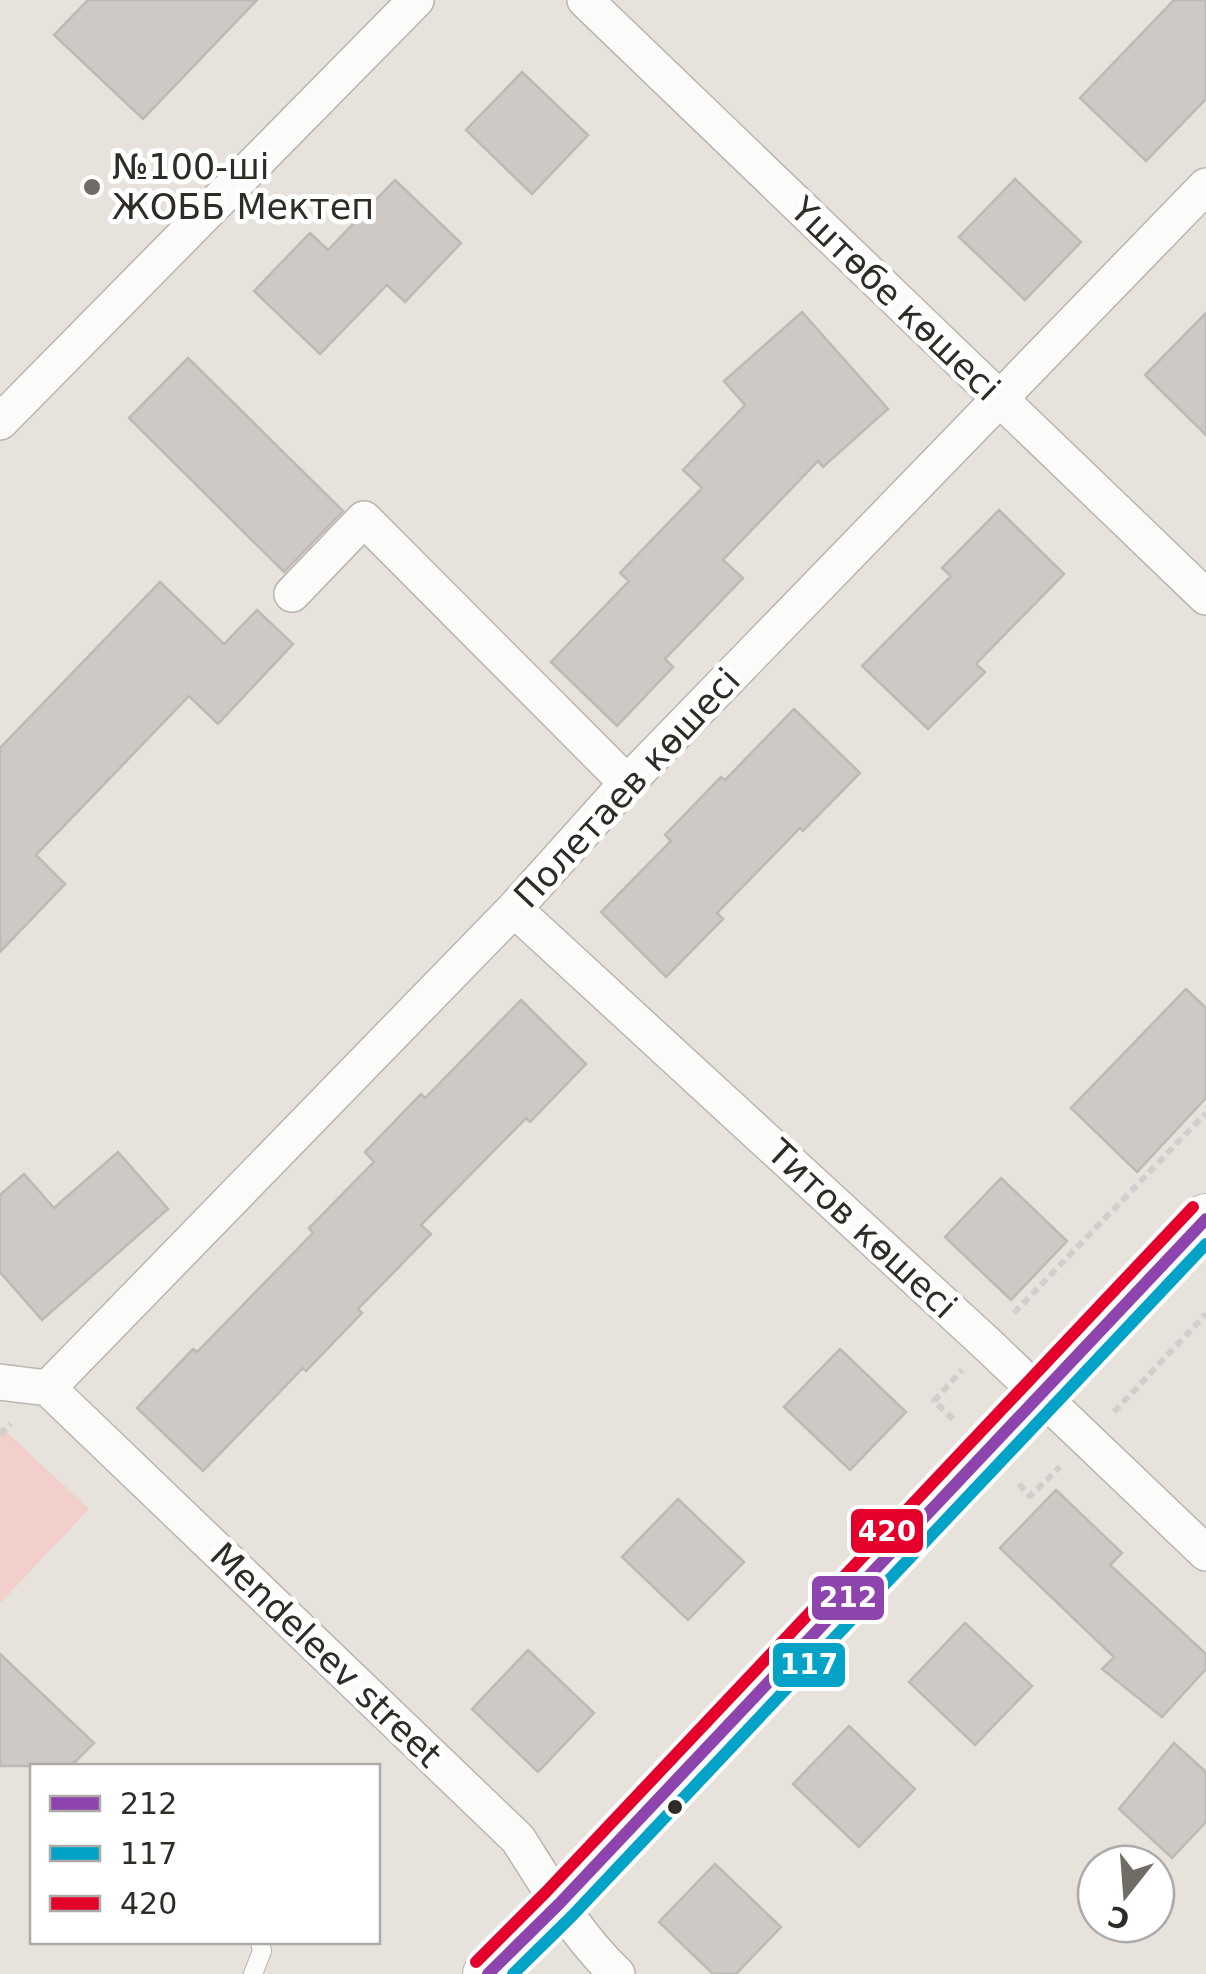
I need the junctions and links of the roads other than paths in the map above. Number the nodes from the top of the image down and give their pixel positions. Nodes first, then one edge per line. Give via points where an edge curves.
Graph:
1 (416, 0) edge
2 (585, 0) edge
3 (1206, 186) edge
4 (1000, 401) junction
5 (0, 422) edge
6 (292, 594) dead end
7 (1206, 597) edge
8 (627, 783) junction
9 (514, 909) junction
10 (1206, 1219) edge
11 (0, 1382) edge
12 (48, 1388) junction
13 (1040, 1394) junction
14 (1206, 1553) edge
15 (558, 1904) junction
16 (260, 1944) edge
17 (253, 1974) edge
18 (488, 1974) edge
19 (616, 1974) edge

1 - 5 street
2 - 4 street, Үштөбе көшесі
3 - 4 street, Полетаев көшесі
4 - 7 street, Үштөбе көшесі
4 - 8 street, Полетаев көшесі
6 - 8 street via 364,519
8 - 9 street, Полетаев көшесі
9 - 12 street, Полетаев көшесі
9 - 13 street, Титов көшесі
10 - 13 main road
11 - 12 street
12 - 15 street, Mendeleev street via 518,1839
13 - 14 street, Титов көшесі
13 - 15 main road
15 - 18 main road
15 - 19 street, Mendeleev street
16 - 17 lane

